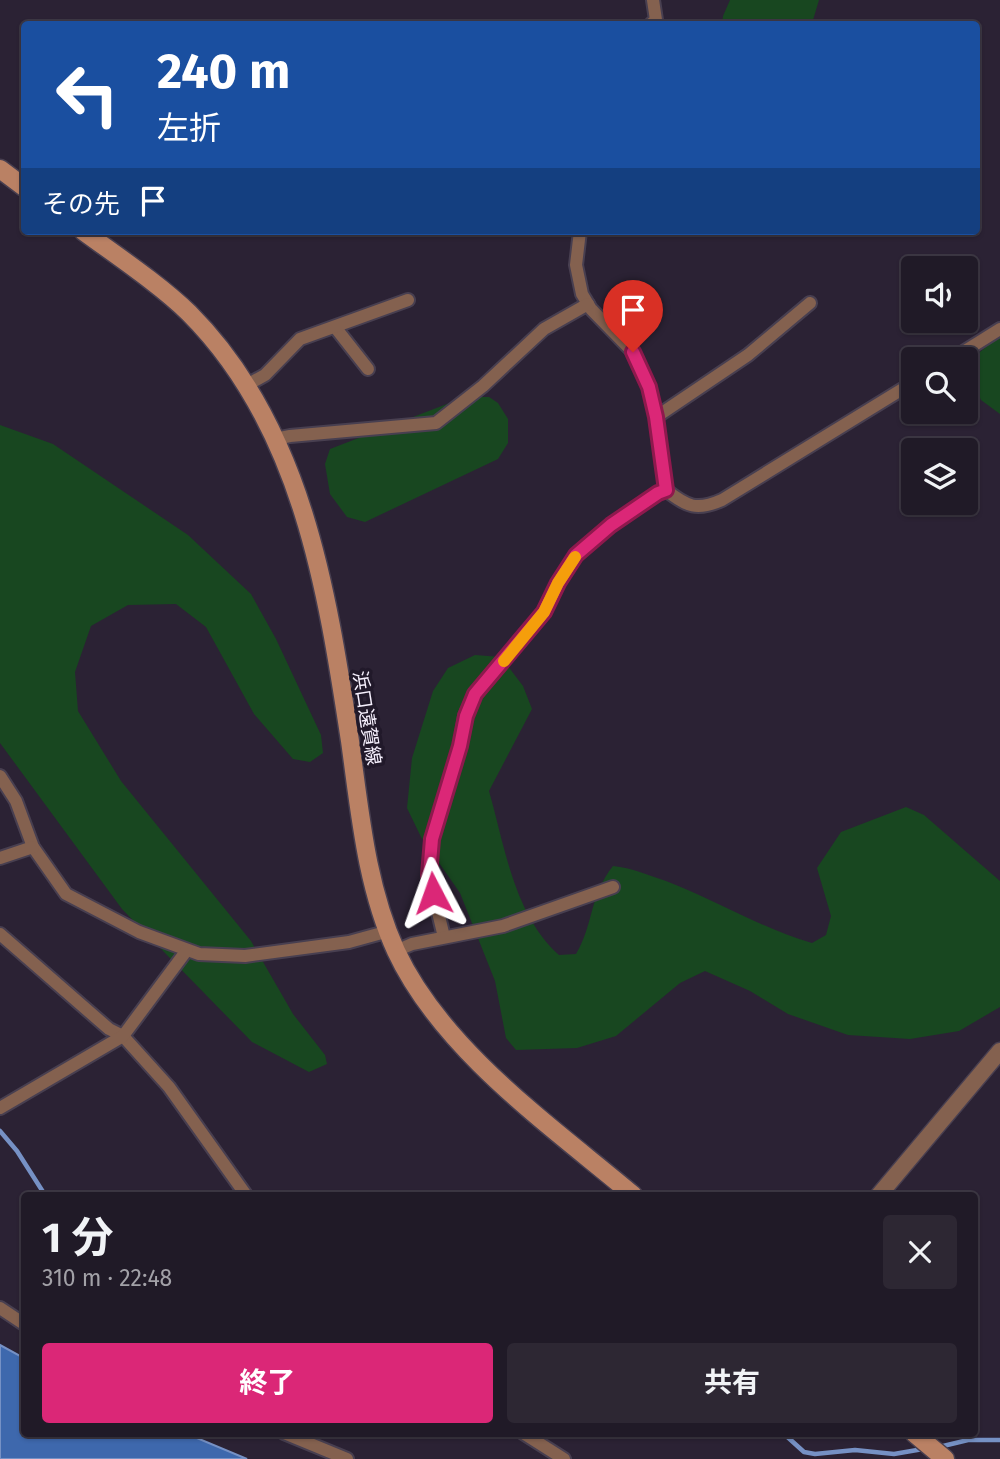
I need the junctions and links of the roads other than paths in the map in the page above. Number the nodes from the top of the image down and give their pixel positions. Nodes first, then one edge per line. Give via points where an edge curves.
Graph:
1 (653, 0) edge
2 (655, 21) edge
3 (0, 169) edge
4 (21, 185) edge
5 (88, 235) edge
6 (580, 235) edge
7 (408, 300) dead end
8 (587, 303) junction
9 (810, 303) dead end
10 (335, 327) junction
11 (1000, 329) edge
12 (971, 347) edge
13 (368, 369) dead end
14 (245, 386) junction
15 (901, 391) edge
16 (656, 417) junction
17 (275, 439) junction
18 (666, 490) junction
19 (0, 776) edge
20 (33, 847) junction
21 (0, 858) edge
22 (613, 887) dead end
23 (389, 931) junction
24 (0, 934) edge
25 (444, 937) junction
26 (187, 950) junction
27 (396, 951) junction
28 (123, 1036) junction
29 (1000, 1051) edge
30 (0, 1108) edge
31 (244, 1192) edge
32 (624, 1192) edge
33 (882, 1192) edge
34 (0, 1308) edge
35 (21, 1322) edge
36 (294, 1437) edge
37 (529, 1437) edge
38 (919, 1437) edge
39 (346, 1459) edge
40 (564, 1459) edge
41 (945, 1459) edge

1 - 2 street
3 - 4 main road
5 - 14 main road, 浜口遠賀線 via 188,313
6 - 8 street via 576,265
7 - 10 street
8 - 16 street via 633,352
8 - 17 street via 544,329 436,423
9 - 16 street via 748,355
10 - 13 street
10 - 14 street via 300,340 265,375
11 - 12 street
14 - 17 main road, 浜口遠賀線
15 - 18 street via 722,500 694,507
16 - 18 street
17 - 23 main road, 浜口遠賀線 via 290,471 325,601 368,866
18 - 25 street via 611,525 576,555 544,612 475,694 432,839 429,875
19 - 20 street via 16,801
20 - 21 street
20 - 26 street via 66,894 139,932
22 - 25 street via 503,926
23 - 26 street via 349,942 245,956
23 - 27 main road, 浜口遠賀線
24 - 28 street via 109,1029
25 - 27 street
26 - 28 street
27 - 32 main road, 浜口遠賀線 via 421,995 458,1040 506,1089
28 - 30 street
28 - 31 street via 169,1087
29 - 33 street
34 - 35 street
36 - 39 street
37 - 40 street
38 - 41 main road

